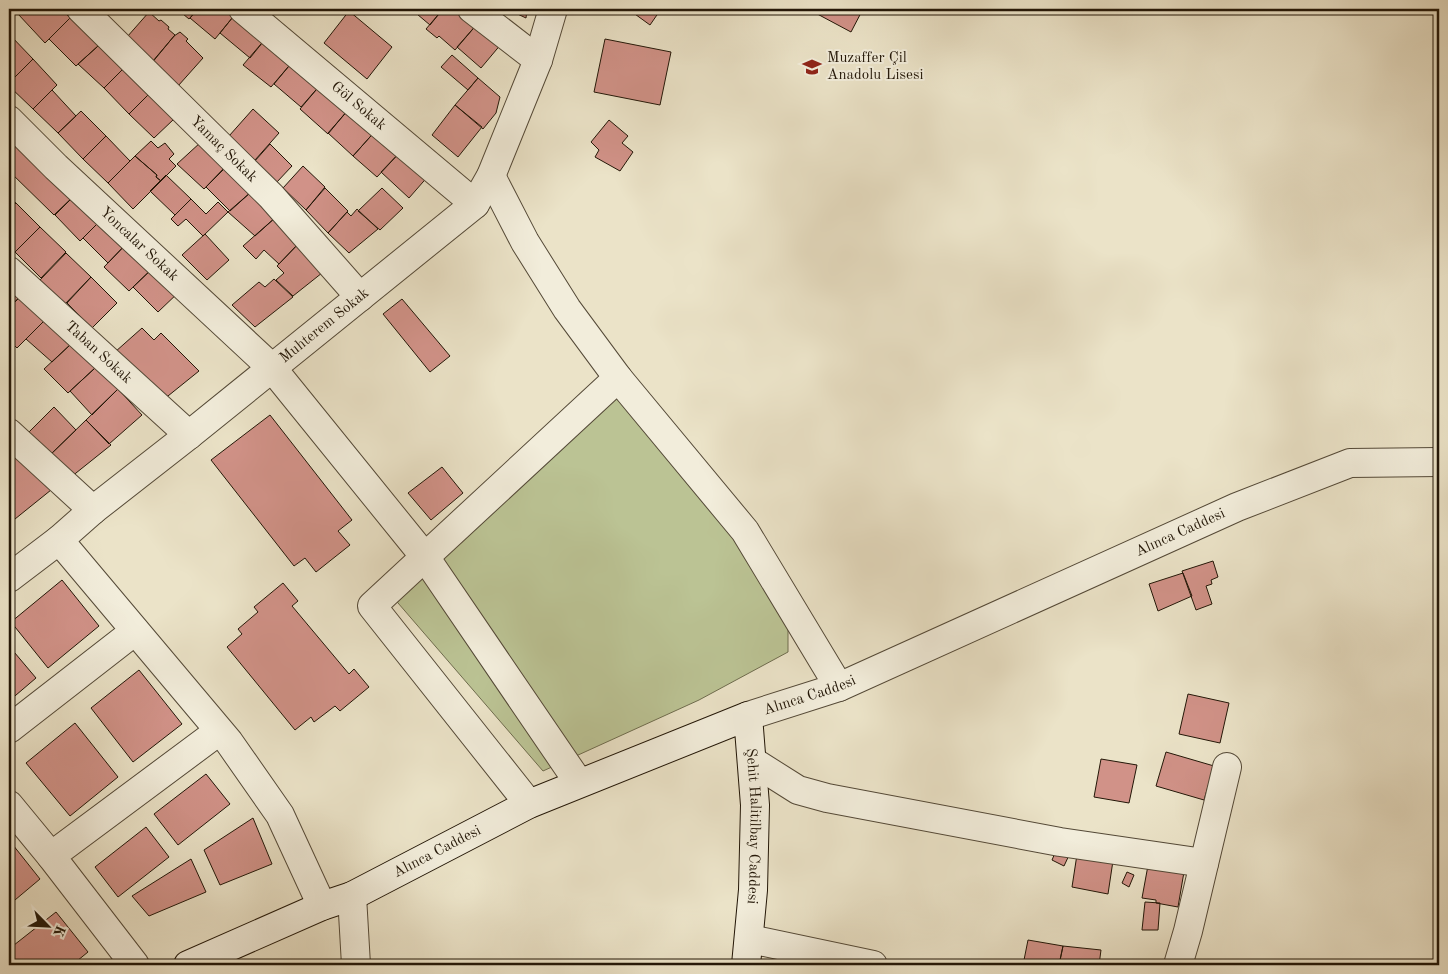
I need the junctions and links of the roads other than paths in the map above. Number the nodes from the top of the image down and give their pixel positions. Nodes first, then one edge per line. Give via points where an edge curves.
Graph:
1 (81, 9) edge
2 (244, 9) edge
3 (472, 9) edge
4 (553, 9) edge
5 (538, 60) junction
6 (9, 120) edge
7 (491, 176) junction
8 (474, 204) junction
9 (9, 271) edge
10 (360, 297) junction
11 (272, 368) junction
12 (618, 378) junction
13 (9, 433) edge
14 (189, 435) junction
15 (1439, 462) edge
16 (93, 510) junction
17 (59, 540) junction
18 (425, 557) junction
19 (9, 578) edge
20 (135, 630) junction
21 (839, 687) junction
22 (748, 716) junction
23 (9, 729) edge
24 (219, 731) junction
25 (752, 761) junction
26 (1227, 767) dead end
27 (578, 783) junction
28 (529, 804) junction
29 (9, 805) edge
30 (51, 856) junction
31 (1204, 863) junction
32 (352, 896) junction
33 (322, 906) junction
34 (748, 952) edge
35 (135, 965) edge
36 (188, 965) edge
37 (356, 965) edge
38 (873, 965) edge
39 (1178, 965) edge

1 - 10 street, Yamaç Sokak via 271,196
2 - 8 street, Göl Sokak
3 - 5 street
4 - 5 street, Muhterem Sokak
5 - 7 street, Muhterem Sokak
6 - 11 street, Yoncalar Sokak
7 - 8 street, Muhterem Sokak
7 - 12 street via 525,242 567,309
8 - 10 street, Muhterem Sokak
9 - 14 street, Taban Sokak
10 - 11 street, Muhterem Sokak
11 - 14 street, Muhterem Sokak
11 - 18 street, Yoncalar Sokak
12 - 18 street
12 - 21 street via 745,531
13 - 16 street
14 - 16 street, Muhterem Sokak
15 - 21 street, Alınca Caddesi via 1350,463 1237,507
16 - 17 street, Muhterem Sokak
17 - 19 street, Muhterem Sokak
17 - 20 street
18 - 27 street, Yoncalar Sokak
18 - 28 street via 372,606
20 - 23 street
20 - 24 street
21 - 22 street, Alınca Caddesi
22 - 25 street, Şehit Halitilbay Caddesi
22 - 27 street, Alınca Caddesi
24 - 30 street
24 - 33 street via 280,815
25 - 31 street via 798,790 827,798 1051,841
25 - 34 street, Şehit Halitilbay Caddesi via 755,805
26 - 31 street
27 - 28 street, Alınca Caddesi
28 - 32 street, Alınca Caddesi
29 - 30 street
30 - 35 street
31 - 39 street
32 - 33 street, Alınca Caddesi
32 - 37 street
33 - 36 street, Alınca Caddesi
34 - 38 street

